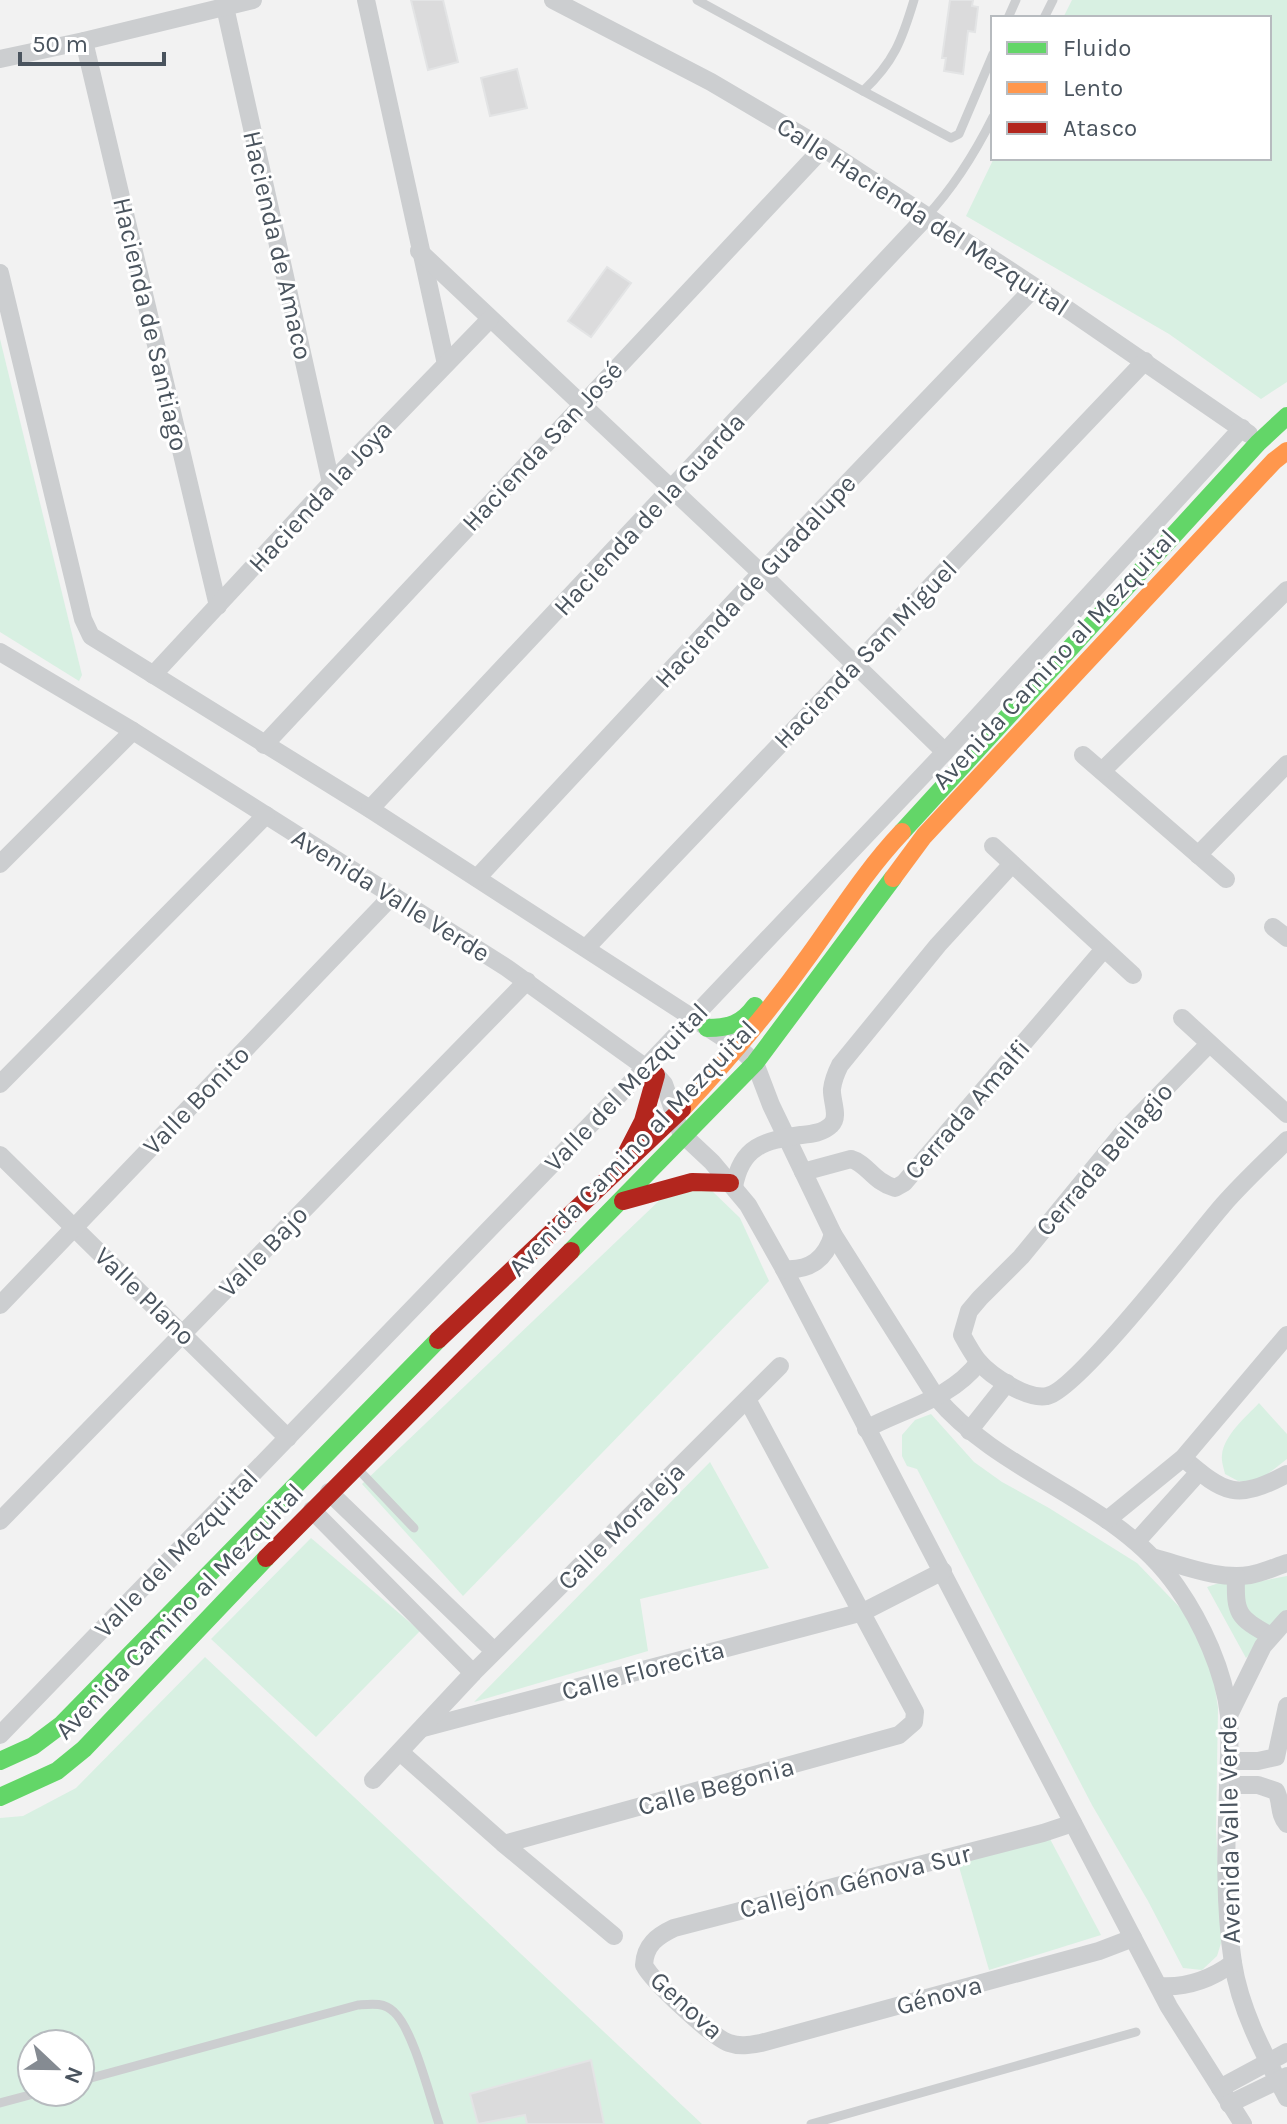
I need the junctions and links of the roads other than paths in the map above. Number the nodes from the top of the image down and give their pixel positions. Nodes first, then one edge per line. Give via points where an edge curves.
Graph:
1 (253, 0) edge
2 (366, 0) edge
3 (553, 0) edge
4 (697, 0) edge
5 (914, 0) edge
6 (225, 7) junction
7 (84, 41) junction
8 (0, 59) edge
9 (991, 59) edge
10 (863, 91) junction
11 (991, 121) edge
12 (823, 148) junction
13 (926, 217) junction
14 (419, 251) junction
15 (0, 273) edge
16 (1035, 287) junction
17 (490, 319) junction
18 (1145, 361) junction
19 (446, 364) junction
20 (581, 405) junction
21 (1287, 416) edge
22 (1242, 428) junction
23 (1258, 443) junction
24 (1283, 462) edge
25 (331, 483) junction
26 (671, 490) junction
27 (761, 573) junction
28 (1287, 590) edge
29 (218, 606) junction
30 (0, 652) edge
31 (856, 664) junction
32 (153, 675) junction
33 (133, 731) junction
34 (264, 745) junction
35 (945, 752) junction
36 (1083, 755) dead end
37 (1287, 764) edge
38 (1102, 771) junction
39 (370, 809) junction
40 (266, 815) junction
41 (993, 846) dead end
42 (1198, 855) junction
43 (878, 857) junction
44 (0, 864) edge
45 (1012, 864) junction
46 (477, 878) junction
47 (1226, 879) dead end
48 (393, 895) junction
49 (586, 948) junction
50 (1104, 949) junction
51 (1133, 975) dead end
52 (527, 981) junction
53 (1182, 1018) dead end
54 (700, 1023) junction
55 (1209, 1044) junction
56 (739, 1048) junction
57 (755, 1063) junction
58 (651, 1071) junction
59 (0, 1084) edge
60 (1287, 1114) edge
61 (674, 1117) junction
62 (685, 1137) junction
63 (787, 1137) junction
64 (1287, 1140) edge
65 (0, 1155) edge
66 (803, 1172) junction
67 (609, 1180) junction
68 (732, 1185) junction
69 (621, 1202) junction
70 (74, 1228) junction
71 (833, 1234) junction
72 (784, 1269) junction
73 (0, 1305) edge
74 (183, 1332) junction
75 (1287, 1335) edge
76 (979, 1362) junction
77 (780, 1366) dead end
78 (1007, 1383) junction
79 (936, 1397) junction
80 (748, 1401) junction
81 (866, 1429) junction
82 (969, 1431) junction
83 (288, 1438) junction
84 (1183, 1458) junction
85 (319, 1461) junction
86 (355, 1466) junction
87 (1199, 1472) junction
88 (1287, 1474) edge
89 (306, 1485) junction
90 (329, 1492) junction
91 (280, 1499) junction
92 (312, 1510) junction
93 (1107, 1520) junction
94 (0, 1521) edge
95 (414, 1528) dead end
96 (1137, 1541) junction
97 (1155, 1558) junction
98 (1287, 1563) edge
99 (943, 1571) junction
100 (1236, 1576) junction
101 (430, 1587) junction
102 (408, 1608) junction
103 (863, 1612) junction
104 (1287, 1619) edge
105 (1271, 1636) junction
106 (494, 1651) junction
107 (473, 1673) junction
108 (1287, 1706) edge
109 (1229, 1715) junction
110 (423, 1728) junction
111 (0, 1735) edge
112 (400, 1752) junction
113 (0, 1761) edge
114 (1229, 1761) junction
115 (373, 1780) dead end
116 (1228, 1785) junction
117 (0, 1797) edge
118 (1073, 1823) junction
119 (1287, 1824) edge
120 (504, 1844) junction
121 (614, 1936) dead end
122 (1133, 1938) junction
123 (645, 1953) joint
124 (1233, 1963) junction
125 (1159, 1986) junction
126 (1136, 2032) dead end
127 (743, 2046) joint
128 (1287, 2052) edge
129 (1269, 2062) junction
130 (96, 2077) edge
131 (1282, 2078) edge
132 (1224, 2096) junction
133 (1287, 2098) edge
134 (439, 2124) edge
135 (811, 2124) edge
136 (1243, 2124) edge

1 - 6 street
2 - 14 street
3 - 12 street, Calle Hacienda del Mezquital
4 - 10 lane
5 - 10 lane via 885,70
6 - 7 street
6 - 25 street, Hacienda de Amaco
7 - 8 street
7 - 29 street, Hacienda de Santiago
9 - 10 lane via 959,134 951,138
11 - 13 lane
12 - 13 street, Calle Hacienda del Mezquital
12 - 20 street, Hacienda San José
13 - 16 street, Calle Hacienda del Mezquital
13 - 26 street, Hacienda de la Guarda
14 - 17 street
14 - 19 street
15 - 32 street, Avenida Valle Verde via 83,619 91,636
16 - 18 street, Calle Hacienda del Mezquital
16 - 27 street, Hacienda de Guadalupe
17 - 19 street, Hacienda la Joya
17 - 20 street
18 - 22 street, Calle Hacienda del Mezquital
18 - 31 street, Hacienda San Miguel
19 - 25 street, Hacienda la Joya
20 - 26 street
20 - 34 street, Hacienda San José
21 - 23 main road, Avenida Camino al Mezquital
22 - 23 street, Calle Hacienda del Mezquital
22 - 35 street, Valle del Mezquital
23 - 24 street, Calle Hacienda del Mezquital
23 - 43 main road, Avenida Camino al Mezquital
24 - 57 main road, Avenida Camino al Mezquital via 924,836
25 - 29 street, Hacienda la Joya
26 - 27 street
26 - 39 street, Hacienda de la Guarda
27 - 31 street
27 - 46 street, Hacienda de Guadalupe
28 - 38 street
29 - 32 street, Hacienda la Joya
30 - 33 street, Avenida Valle Verde
31 - 35 street
31 - 49 street, Hacienda San Miguel
32 - 34 street, Avenida Valle Verde
33 - 40 street, Avenida Valle Verde
33 - 44 street
34 - 39 street, Avenida Valle Verde
35 - 54 street, Valle del Mezquital
36 - 38 street
37 - 42 street
38 - 42 street
39 - 46 street, Avenida Valle Verde
40 - 48 street, Avenida Valle Verde
40 - 59 street
41 - 45 street
42 - 47 street
43 - 54 main road via 821,911 746,1020 733,1028
43 - 56 main road, Avenida Camino al Mezquital
45 - 50 street
45 - 63 street via 840,1065 833,1080 835,1114 830,1126
46 - 49 street, Avenida Valle Verde
48 - 52 street, Avenida Valle Verde
48 - 70 street, Valle Bonito
49 - 54 street, Avenida Valle Verde
50 - 51 street
50 - 66 street, Cerrada Amalfi via 904,1183 895,1188 885,1185 851,1159
52 - 58 street, Avenida Valle Verde
52 - 74 street, Valle Bajo
53 - 55 street
54 - 56 street, Avenida Valle Verde
54 - 58 street, Valle del Mezquital
55 - 60 street
55 - 76 street, Cerrada Bellagio via 1126,1129 969,1311 962,1335
56 - 57 street, Avenida Valle Verde
56 - 61 main road, Avenida Camino al Mezquital
57 - 62 main road, Avenida Camino al Mezquital
57 - 63 street, Avenida Valle Verde
58 - 61 street, Avenida Valle Verde via 664,1084
58 - 67 main road via 649,1104 635,1141
58 - 83 street, Valle del Mezquital
61 - 62 street, Avenida Valle Verde
61 - 67 main road, Avenida Camino al Mezquital
62 - 68 street, Avenida Valle Verde
62 - 69 main road, Avenida Camino al Mezquital
63 - 66 street, Avenida Valle Verde
63 - 68 street via 764,1142 745,1157
64 - 78 street via 1226,1202 1066,1387 1041,1397
65 - 70 street, Valle Plano
66 - 71 street, Avenida Valle Verde
67 - 85 main road, Avenida Camino al Mezquital via 467,1309
68 - 69 main road via 692,1182
68 - 72 street, Avenida Valle Verde
69 - 86 main road, Avenida Camino al Mezquital
70 - 73 street, Valle Bonito
70 - 74 street, Valle Plano
71 - 72 street via 811,1266
71 - 79 street, Avenida Valle Verde
72 - 81 street, Avenida Valle Verde
74 - 83 street, Valle Plano
74 - 94 street, Valle Bajo
75 - 84 street
76 - 78 street
76 - 79 street via 967,1377
77 - 80 street, Calle Moraleja
78 - 82 street
79 - 81 street
79 - 82 street, Avenida Valle Verde
80 - 103 street
80 - 106 street, Calle Moraleja
81 - 99 street, Avenida Valle Verde
82 - 93 street, Avenida Valle Verde
83 - 111 street, Valle del Mezquital
84 - 87 street
84 - 93 street
85 - 89 main road
85 - 91 main road, Avenida Camino al Mezquital
86 - 90 main road, Avenida Camino al Mezquital
86 - 95 lane
87 - 88 street via 1222,1489 1241,1491 1260,1489
87 - 96 street
89 - 90 main road
89 - 91 main road
89 - 92 main road
90 - 92 main road, Avenida Camino al Mezquital
90 - 101 street
91 - 113 main road, Avenida Camino al Mezquital via 61,1725
92 - 102 street
92 - 117 main road, Avenida Camino al Mezquital via 84,1749 57,1771
93 - 96 street, Avenida Valle Verde
96 - 97 street, Avenida Valle Verde
97 - 100 street
97 - 109 street, Avenida Valle Verde via 1199,1624
98 - 100 street
99 - 103 street, Calle Florecita
99 - 118 street, Avenida Valle Verde
100 - 105 street via 1237,1612
101 - 102 street
101 - 106 street
102 - 107 street
103 - 110 street, Calle Florecita
103 - 120 street, Calle Begonia via 915,1712 914,1722 899,1735
104 - 105 street
105 - 109 street
106 - 107 street, Calle Moraleja
107 - 110 street, Calle Moraleja
108 - 114 street via 1273,1759
109 - 114 street, Avenida Valle Verde
110 - 112 street, Calle Moraleja
112 - 115 street, Calle Moraleja
112 - 120 street
114 - 116 street, Avenida Valle Verde
116 - 119 street via 1276,1791
116 - 124 street, Avenida Valle Verde via 1226,1864
118 - 122 street, Avenida Valle Verde
118 - 123 street, Callejón Génova Sur via 674,1928
120 - 121 street
122 - 125 street, Avenida Valle Verde
122 - 127 street, Génova
123 - 127 street, Genova via 644,1965 659,1985 723,2040
124 - 125 street, Avenida Valle Verde via 1204,1981
124 - 129 street, Avenida Valle Verde
125 - 132 street, Avenida Valle Verde
126 - 135 lane
128 - 129 street
129 - 131 street, Avenida Valle Verde
129 - 132 street
130 - 134 lane via 374,2003 395,2012 405,2027
131 - 132 street
131 - 133 street, Avenida Valle Verde
132 - 136 street, Avenida Valle Verde

